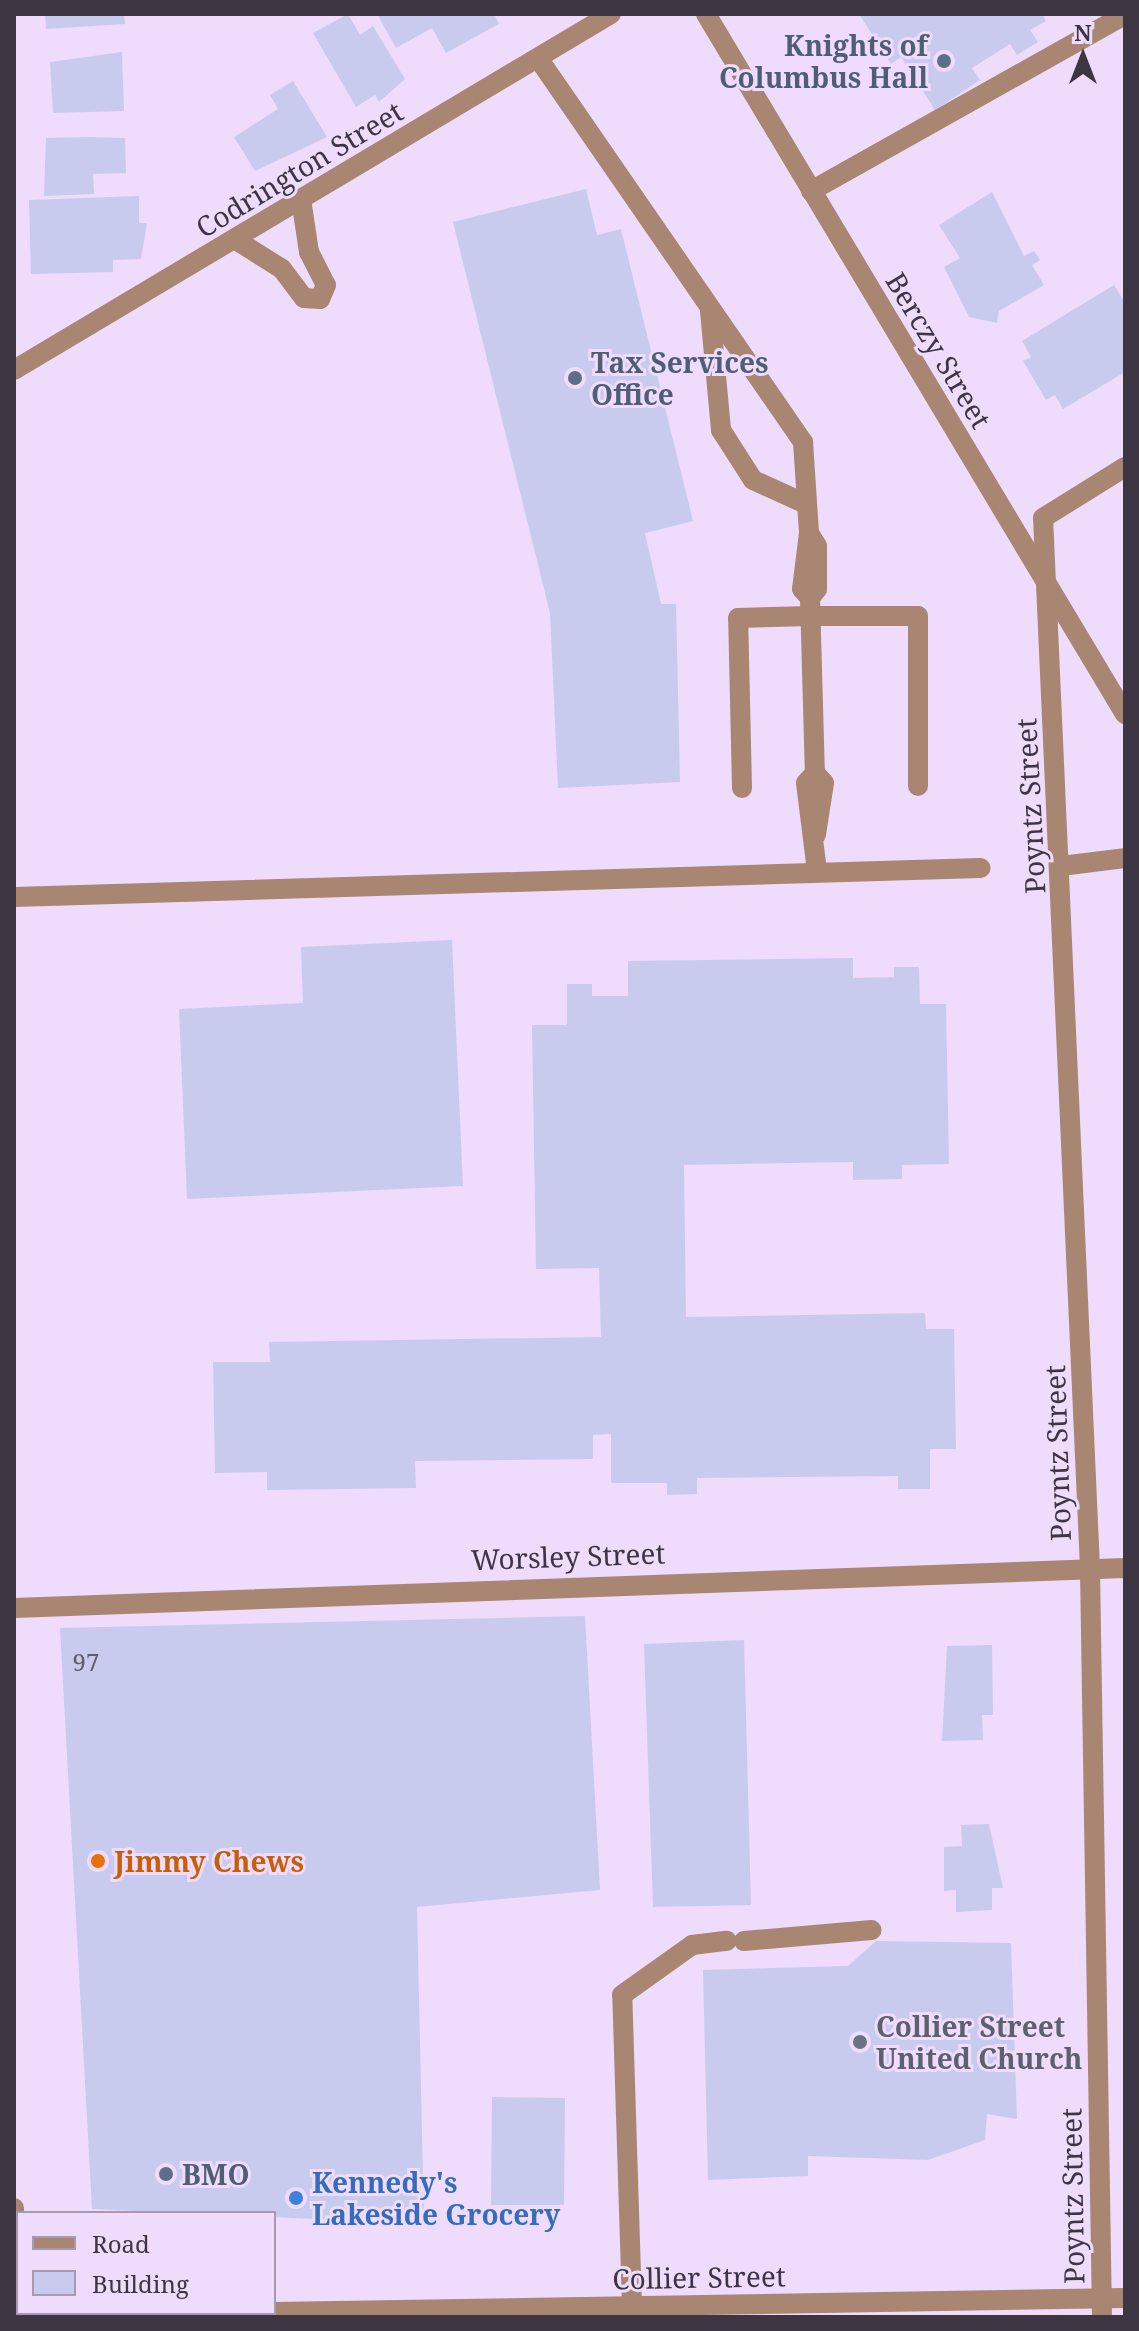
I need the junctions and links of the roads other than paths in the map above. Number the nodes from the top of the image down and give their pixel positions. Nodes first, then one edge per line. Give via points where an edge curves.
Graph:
1 (611, 14) edge
2 (706, 14) edge
3 (1125, 15) edge
4 (538, 58) junction
5 (811, 191) junction
6 (301, 199) junction
7 (236, 240) junction
8 (709, 307) junction
9 (14, 370) edge
10 (1125, 467) edge
11 (806, 504) junction
12 (1048, 587) junction
13 (810, 607) junction
14 (1125, 714) edge
15 (918, 786) dead end
16 (742, 788) dead end
17 (1125, 858) edge
18 (1061, 866) junction
19 (981, 868) dead end
20 (817, 871) junction
21 (14, 897) edge
22 (1090, 1568) junction
23 (1125, 1568) edge
24 (14, 1608) edge
25 (872, 1930) dead end
26 (14, 2208) edge
27 (1125, 2298) edge
28 (632, 2306) junction
29 (1102, 2308) edge
30 (276, 2312) edge
31 (76, 2315) edge
32 (16, 2316) edge

1 - 4 street, Codrington Street
2 - 5 street, Berczy Street
3 - 5 street
4 - 6 street, Codrington Street
4 - 8 street
5 - 12 street, Berczy Street
6 - 7 street, Codrington Street
6 - 7 street via 309,252 326,285 324,306 304,298 282,269
7 - 9 street, Codrington Street
8 - 11 street via 803,442
8 - 11 street via 721,430 753,480
10 - 12 street, Poyntz Street via 1043,518
11 - 13 street via 809,533 802,589
12 - 14 street, Berczy Street
12 - 18 street, Poyntz Street
13 - 15 street via 918,616
13 - 16 street via 738,618
13 - 20 street via 815,773 824,783
17 - 18 street
18 - 22 street, Poyntz Street
19 - 20 street
20 - 21 street
22 - 23 street, Worsley Street
22 - 24 street, Worsley Street
22 - 29 street, Poyntz Street
25 - 28 street via 692,1945 622,1995
26 - 32 street
27 - 29 street, Collier Street
28 - 29 street, Collier Street
28 - 30 street, Collier Street
31 - 32 street

